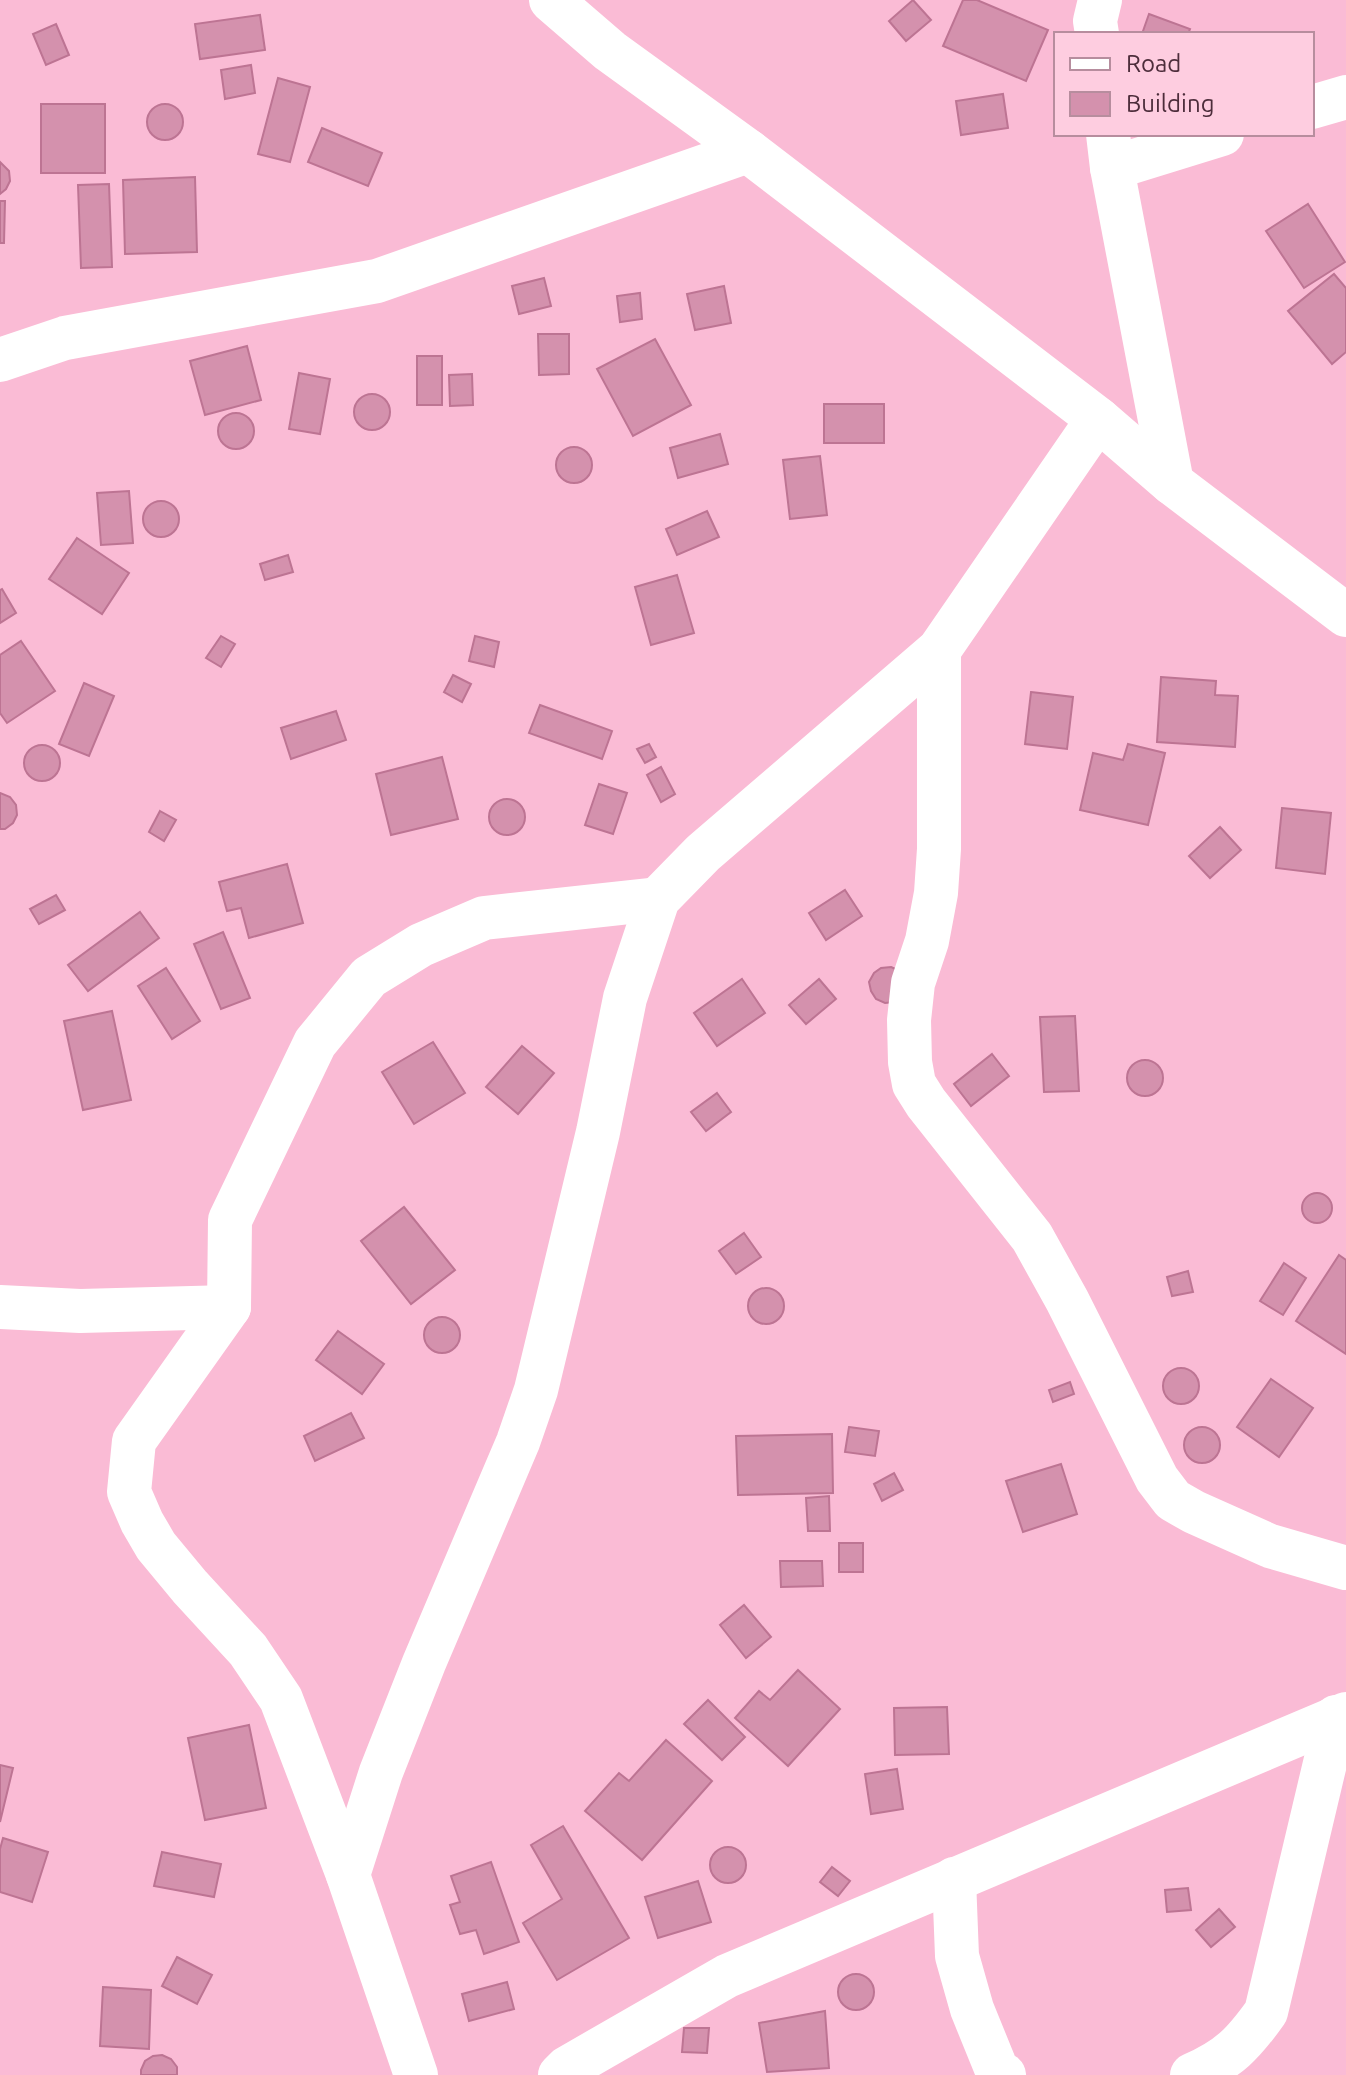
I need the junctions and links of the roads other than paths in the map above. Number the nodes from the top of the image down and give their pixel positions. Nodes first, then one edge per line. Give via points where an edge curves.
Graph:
1 (551, 0) edge
2 (1346, 97) edge
3 (1314, 106) edge
4 (1209, 136) edge
5 (748, 151) junction
6 (1110, 151) edge
7 (0, 360) edge
8 (1098, 419) junction
9 (1172, 483) junction
10 (1346, 615) edge
11 (939, 650) junction
12 (658, 899) junction
13 (0, 1307) edge
14 (229, 1307) junction
15 (1346, 1568) edge
16 (1341, 1715) edge
17 (348, 1875) junction
18 (954, 1879) junction
19 (416, 2075) edge
20 (560, 2075) edge
21 (1004, 2075) edge
22 (1192, 2075) edge

1 - 5 street via 610,51
2 - 3 street
4 - 6 street
5 - 7 street via 377,281 65,338
5 - 8 street
6 - 9 street
8 - 9 street
8 - 11 street
9 - 10 street
11 - 12 street via 703,853
11 - 15 street via 939,849 936,893 909,1020 914,1084 1032,1237 1157,1479 1173,1500 1270,1546
12 - 14 street via 484,918 421,945 369,977 315,1043 230,1220
12 - 17 street via 625,998 536,1390 381,1772
13 - 14 street
14 - 17 street via 134,1441 129,1492 156,1546 248,1650 281,1699
16 - 18 street
16 - 22 street via 1266,2012 1246,2040
17 - 19 street
18 - 20 street via 727,1976
18 - 21 street via 957,1956 972,2009 998,2073

